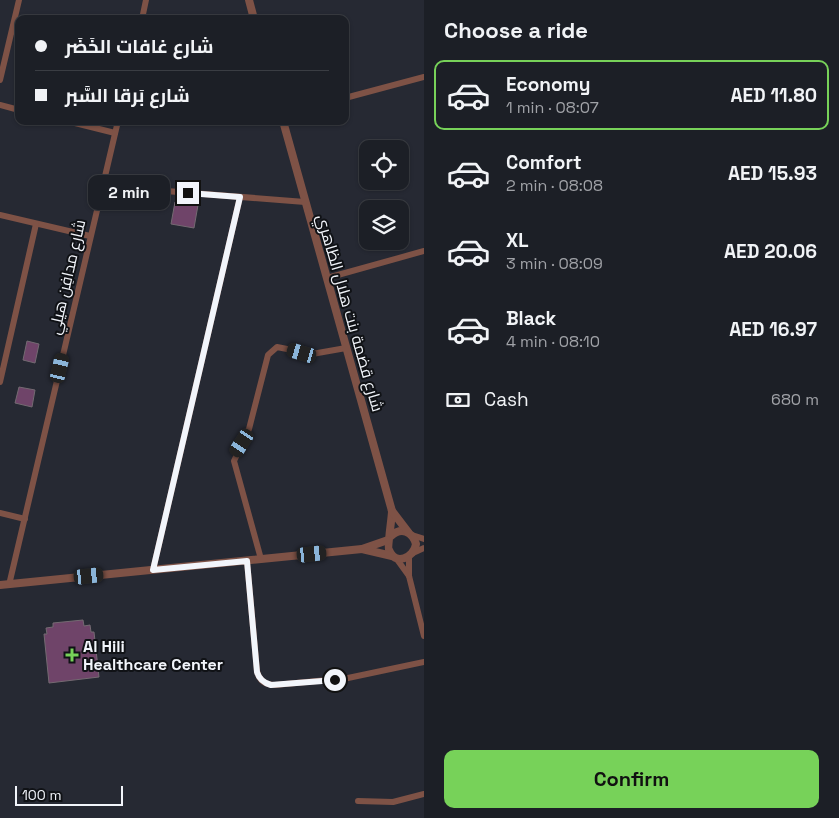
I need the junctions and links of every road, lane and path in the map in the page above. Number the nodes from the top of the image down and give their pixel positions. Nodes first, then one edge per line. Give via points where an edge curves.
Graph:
1 (19, 0) edge
2 (146, 0) edge
3 (249, 0) edge
4 (15, 15) edge
5 (143, 15) edge
6 (253, 15) edge
7 (15, 17) edge
8 (424, 76) edge
9 (0, 80) edge
10 (349, 97) edge
11 (0, 105) edge
12 (15, 109) edge
13 (83, 125) edge
14 (117, 125) edge
15 (284, 125) edge
16 (115, 133) junction
17 (103, 186) junction
18 (240, 197) junction
19 (305, 202) junction
20 (0, 215) edge
21 (36, 224) junction
22 (90, 236) junction
23 (424, 251) edge
24 (327, 278) junction
25 (346, 348) junction
26 (0, 382) edge
27 (392, 511) junction
28 (0, 513) edge
29 (25, 519) junction
30 (410, 534) junction
31 (390, 538) junction
32 (424, 538) edge
33 (424, 548) edge
34 (362, 549) junction
35 (411, 555) junction
36 (394, 557) junction
37 (262, 560) junction
38 (247, 561) junction
39 (153, 570) junction
40 (409, 576) junction
41 (9, 585) junction
42 (0, 586) edge
43 (424, 636) edge
44 (424, 662) edge
45 (424, 794) edge
46 (358, 801) dead end

1 - 4 street
2 - 5 street
3 - 6 street
7 - 9 street
8 - 10 street
11 - 12 street
13 - 16 street
14 - 16 street, شارع مدافِن هيلي
15 - 19 street, شارع قضمة بنت هلال الظاهري
16 - 17 street, شارع مدافِن هيلي
17 - 18 street
17 - 22 street, شارع مدافِن هيلي
18 - 19 street
18 - 39 street
19 - 24 street, شارع قضمة بنت هلال الظاهري
20 - 21 street
21 - 22 street
21 - 26 street
22 - 29 street, شارع مدافِن هيلي
23 - 24 street
24 - 25 street, شارع قضمة بنت هلال الظاهري
25 - 27 street, شارع قضمة بنت هلال الظاهري
25 - 37 street via 312,354 277,347 268,355 249,429 234,461
27 - 30 street, شارع قضمة بنت هلال الظاهري
27 - 31 street, شارع قضمة بنت هلال الظاهري
28 - 29 street
29 - 41 street, شارع مدافِن هيلي
30 - 31 street via 398,531
30 - 32 street
30 - 35 street via 416,544
31 - 34 street
31 - 36 street via 388,548
33 - 35 street
34 - 36 street
34 - 37 street
35 - 36 street
35 - 40 street
36 - 40 street
37 - 38 street
38 - 39 street
38 - 44 street via 257,672 264,683 274,685 348,678
39 - 41 street
40 - 43 street
41 - 42 street
45 - 46 street via 393,802

